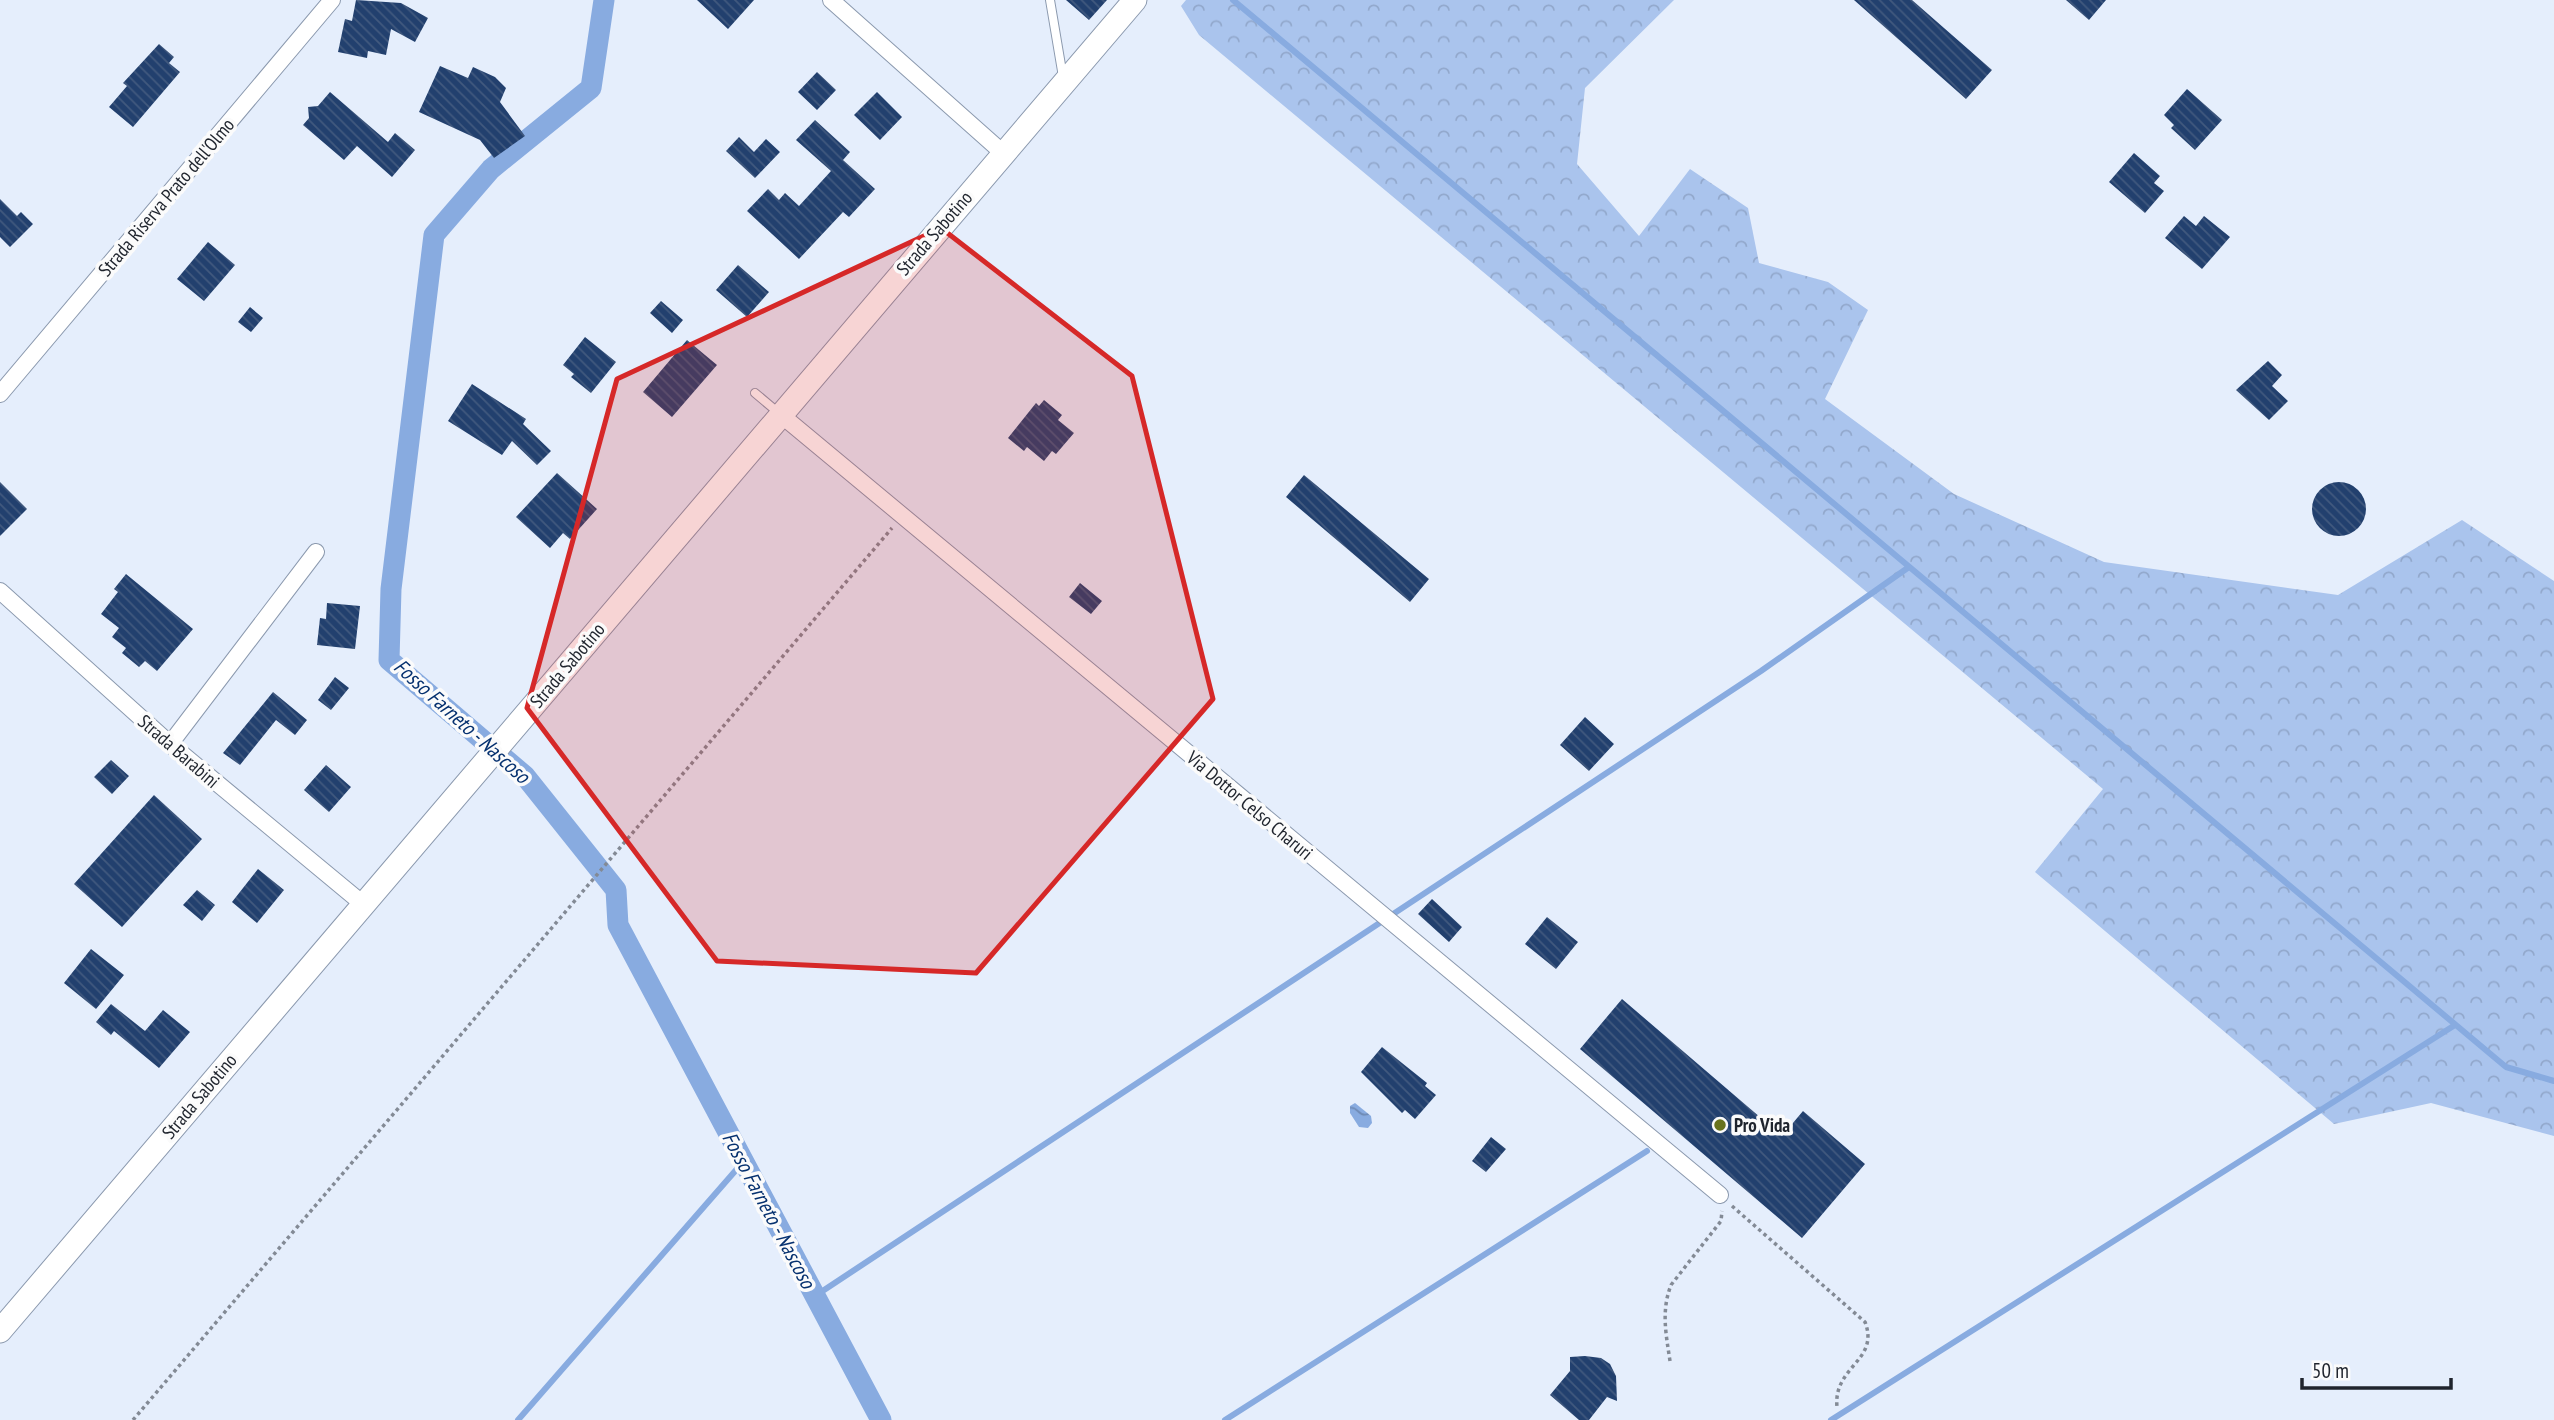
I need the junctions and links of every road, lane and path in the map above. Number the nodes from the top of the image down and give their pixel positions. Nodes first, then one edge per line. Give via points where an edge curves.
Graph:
1 (332, 0) edge
2 (831, 0) edge
3 (1050, 0) edge
4 (1135, 0) edge
5 (1064, 83) junction
6 (1003, 153) junction
7 (755, 393) dead end
8 (0, 394) edge
9 (780, 414) junction
10 (902, 515) junction
11 (316, 552) dead end
12 (0, 591) edge
13 (170, 744) junction
14 (363, 904) junction
15 (1720, 1195) junction
16 (0, 1331) edge
17 (1670, 1360) dead end
18 (1838, 1406) dead end
19 (133, 1420) edge

1 - 8 street, Strada Riserva Prato dell'Olmo
2 - 6 street
3 - 5 lane
4 - 5 street, Strada Sabotino
5 - 6 street, Strada Sabotino
6 - 9 street, Strada Sabotino
7 - 9 lane
9 - 10 street, Via Dottor Celso Charuri
9 - 14 street, Strada Sabotino
10 - 15 street, Via Dottor Celso Charuri
10 - 19 path
11 - 13 street
12 - 13 street, Strada Barabini
13 - 14 street, Strada Barabini
14 - 16 street, Strada Sabotino
15 - 17 path via 1721,1222 1666,1297 1663,1316
15 - 18 path via 1865,1322 1870,1335 1867,1348 1840,1380

